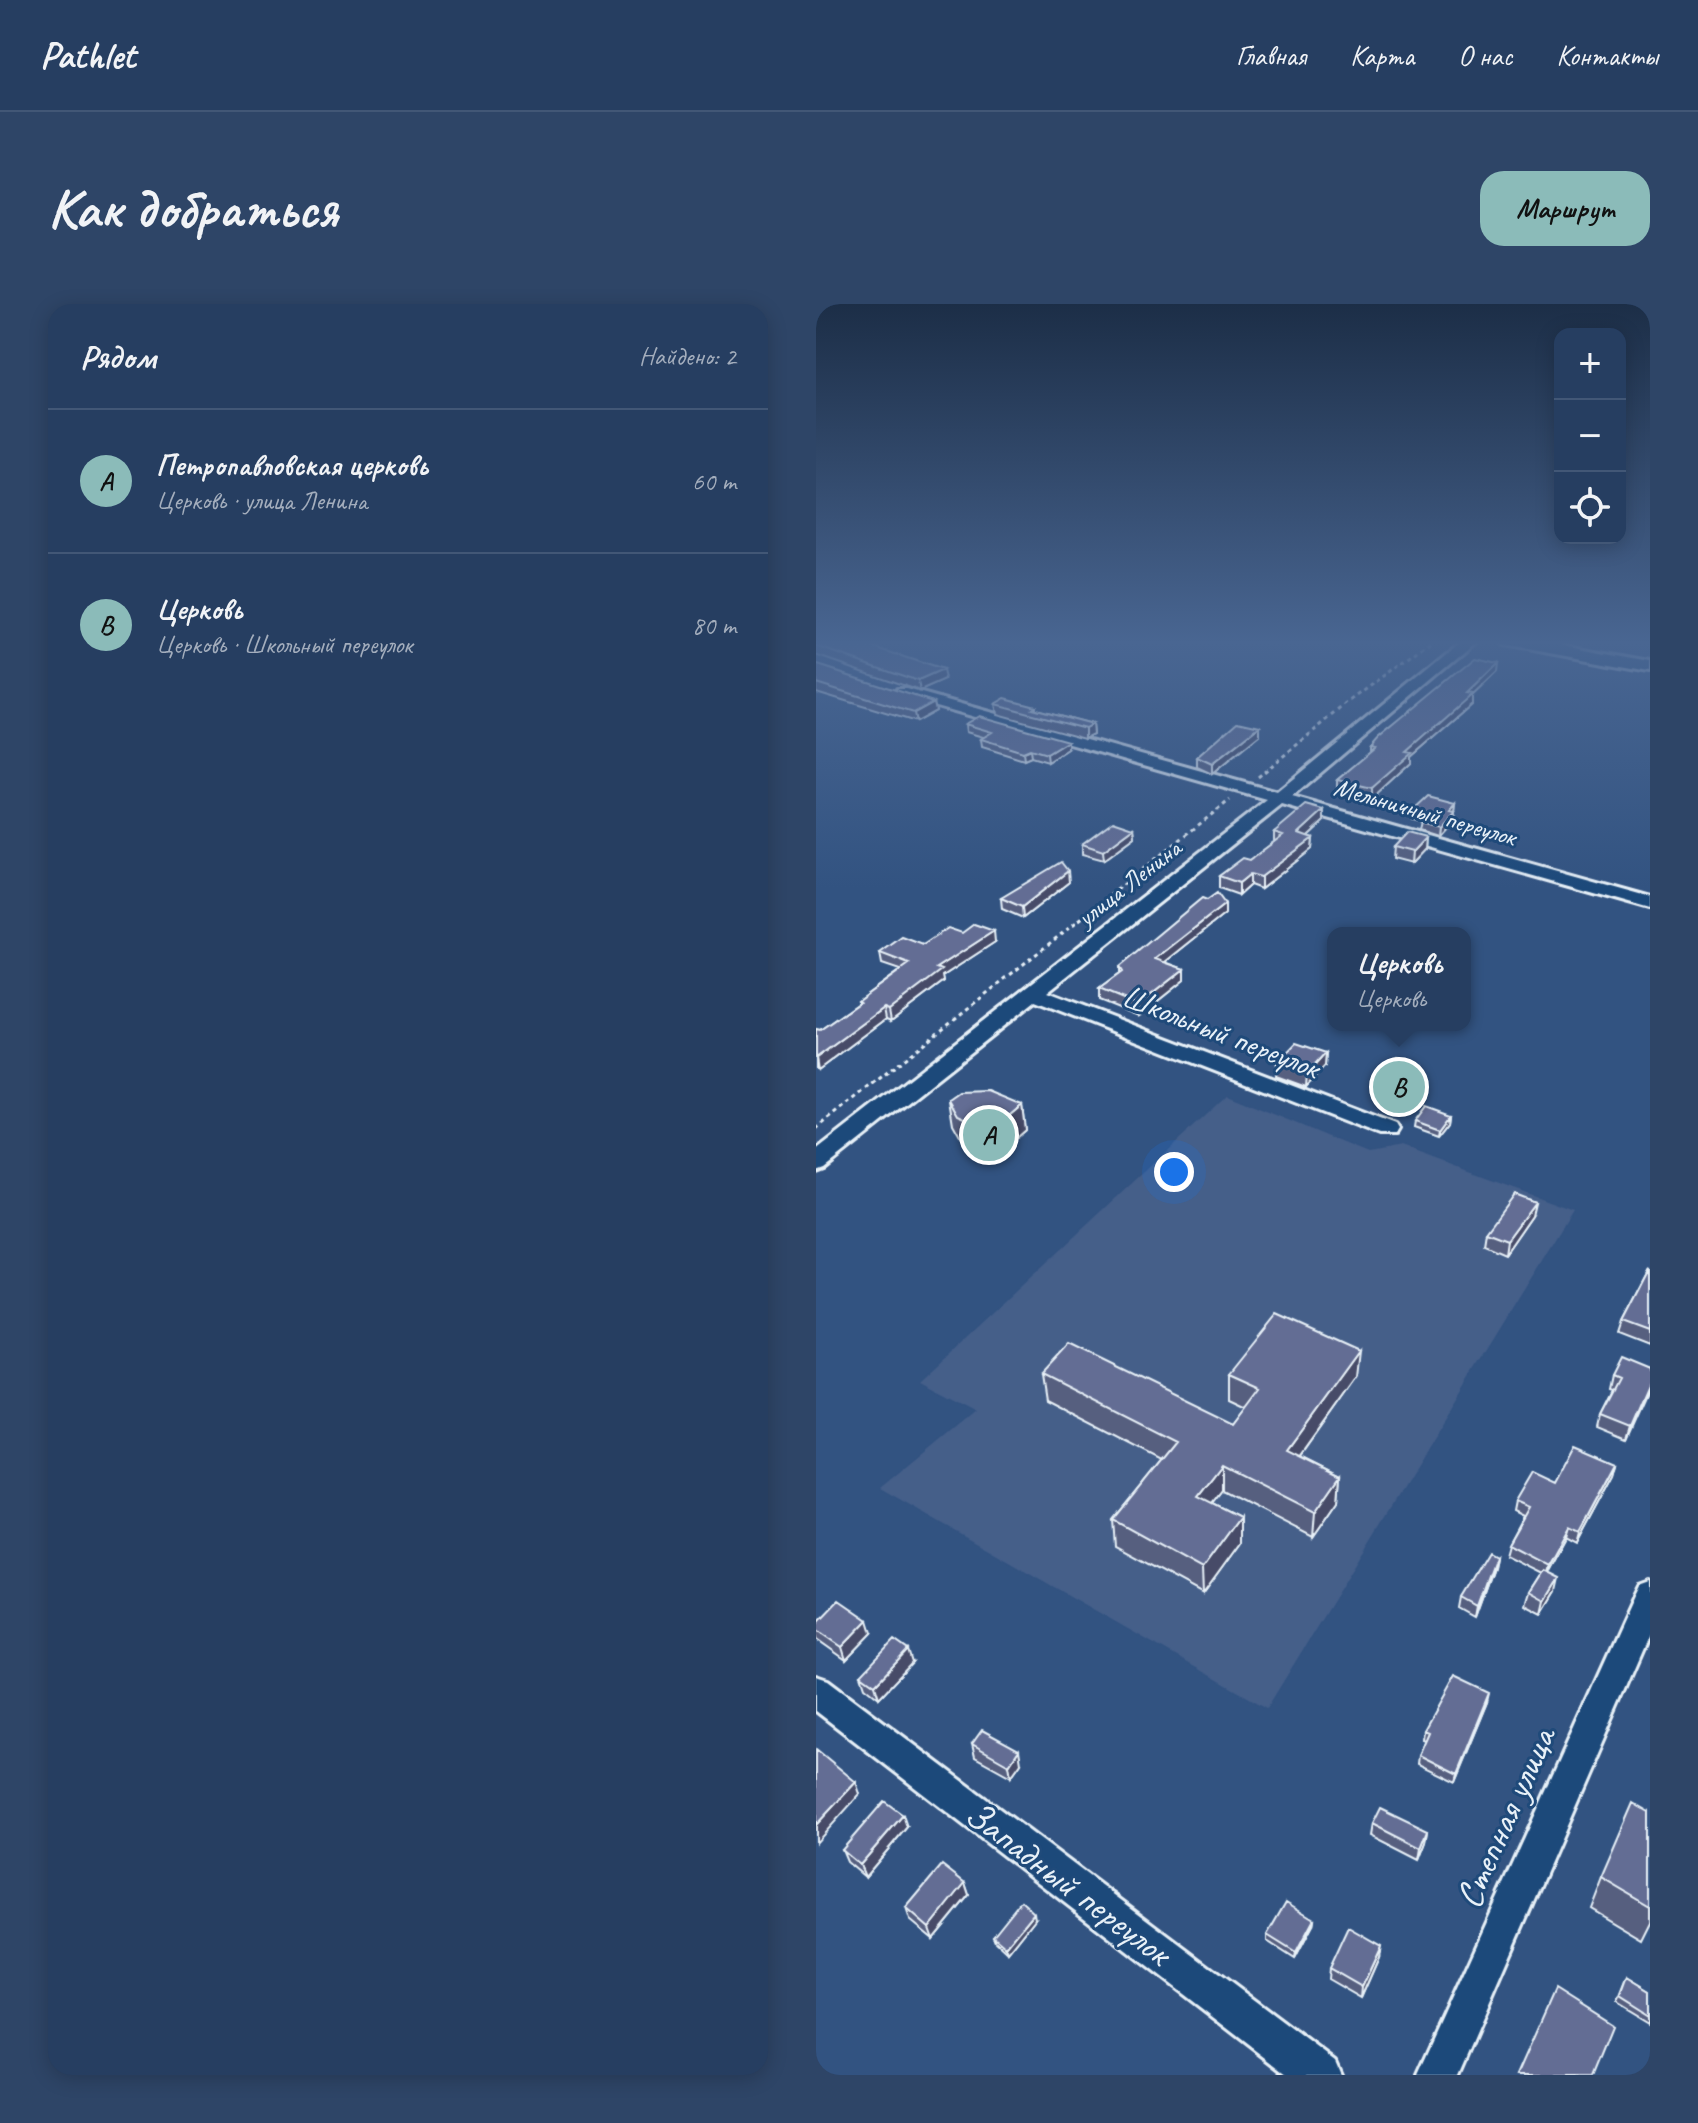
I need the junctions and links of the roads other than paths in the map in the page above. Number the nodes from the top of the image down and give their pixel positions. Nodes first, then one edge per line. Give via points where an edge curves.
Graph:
1 (1010, 723) edge
2 (1371, 723) edge
3 (1280, 798) junction
4 (1650, 903) edge
5 (1032, 993) junction
6 (1387, 1130) dead end
7 (816, 1163) edge
8 (1650, 1596) edge
9 (816, 1691) edge
10 (1321, 2075) edge
11 (1438, 2075) edge

1 - 3 street, Мельничный переулок
2 - 3 street, улица Ленина
3 - 4 street, Мельничный переулок
3 - 5 street, улица Ленина
5 - 6 street, Школьный переулок
5 - 7 street, улица Ленина
8 - 11 street, Степная улица
9 - 10 street, Западный переулок

